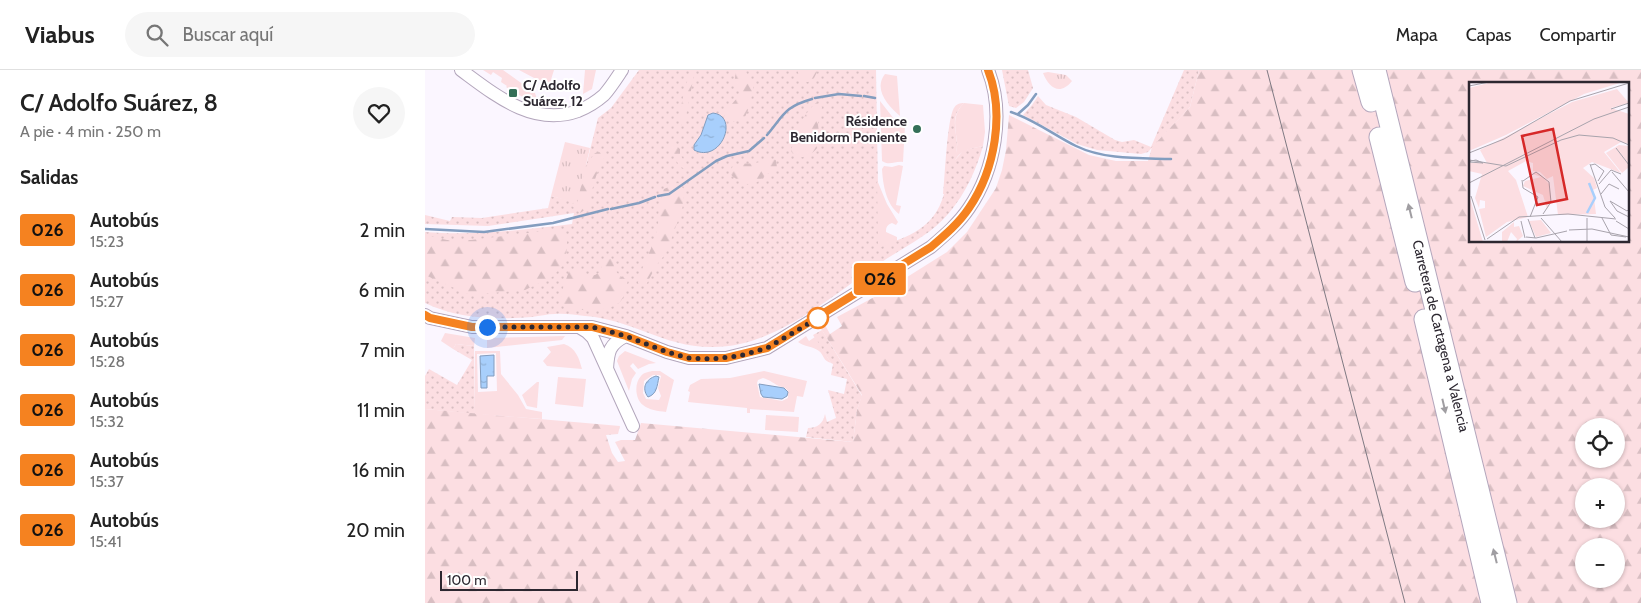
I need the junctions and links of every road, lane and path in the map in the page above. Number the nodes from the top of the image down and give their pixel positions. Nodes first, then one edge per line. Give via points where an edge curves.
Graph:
1 (461, 70) edge
2 (622, 70) edge
3 (989, 70) edge
4 (1362, 70) edge
5 (1376, 70) edge
6 (425, 315) edge
7 (579, 327) junction
8 (626, 336) junction
9 (607, 369) junction
10 (633, 426) dead end
11 (1491, 603) edge
12 (1507, 603) edge

1 - 2 street via 517,107 537,114 559,116 595,103
3 - 8 street via 996,123 987,170 969,208 931,247 760,350 726,358 689,358
4 -> 11 highway, Carretera de Cartagena a Valencia
12 -> 5 highway, Carretera de Cartagena a Valencia
6 - 7 street via 472,327
7 - 8 street via 604,329
7 - 9 street via 593,338
8 - 9 street via 612,346
9 - 10 street

